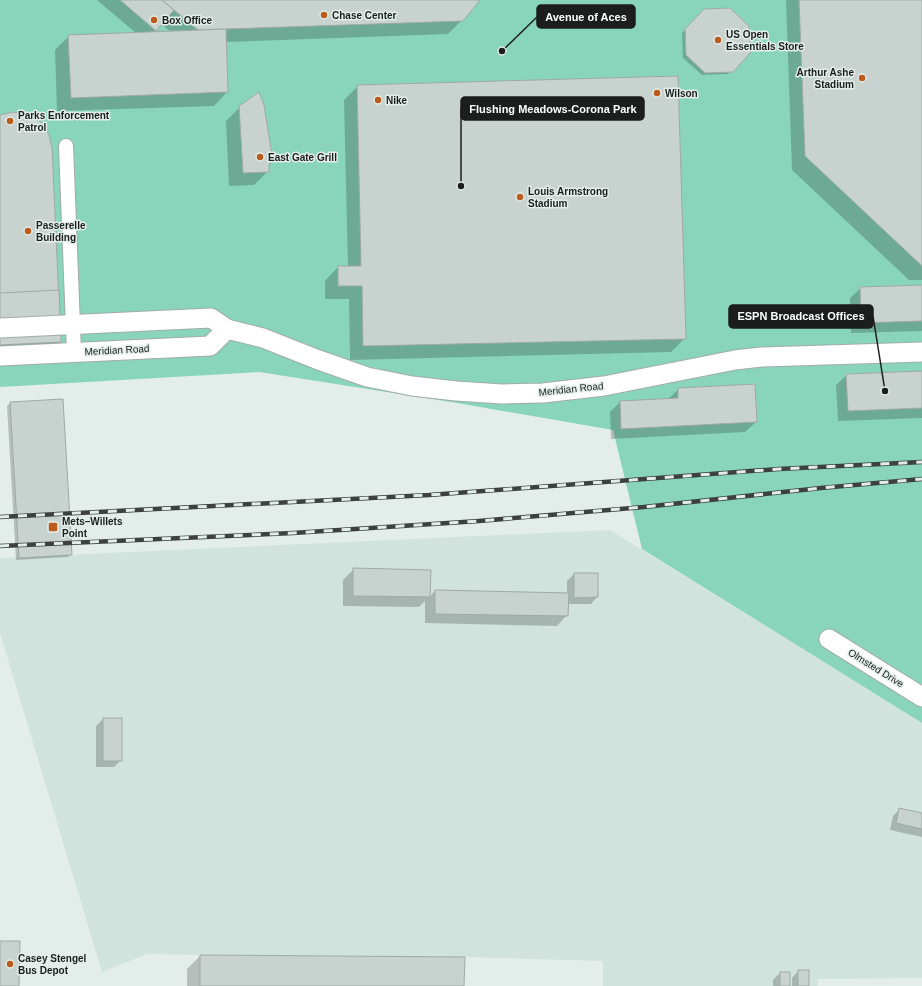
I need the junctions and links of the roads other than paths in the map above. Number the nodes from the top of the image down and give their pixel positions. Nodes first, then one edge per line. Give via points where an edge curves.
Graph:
1 (66, 146) dead end
2 (73, 324) junction
3 (0, 328) edge
4 (227, 329) junction
5 (74, 352) junction
6 (922, 352) edge
7 (0, 356) edge
8 (829, 639) dead end
9 (922, 697) edge

1 - 2 street
2 - 3 street, Meridian Road
2 - 4 street, Meridian Road via 211,318
2 - 5 street
4 - 5 street, Meridian Road via 210,346
4 - 6 street, Meridian Road via 263,338 367,376 412,386 502,394 543,393 604,386 761,357
5 - 7 street, Meridian Road
8 - 9 street, Olmsted Drive

